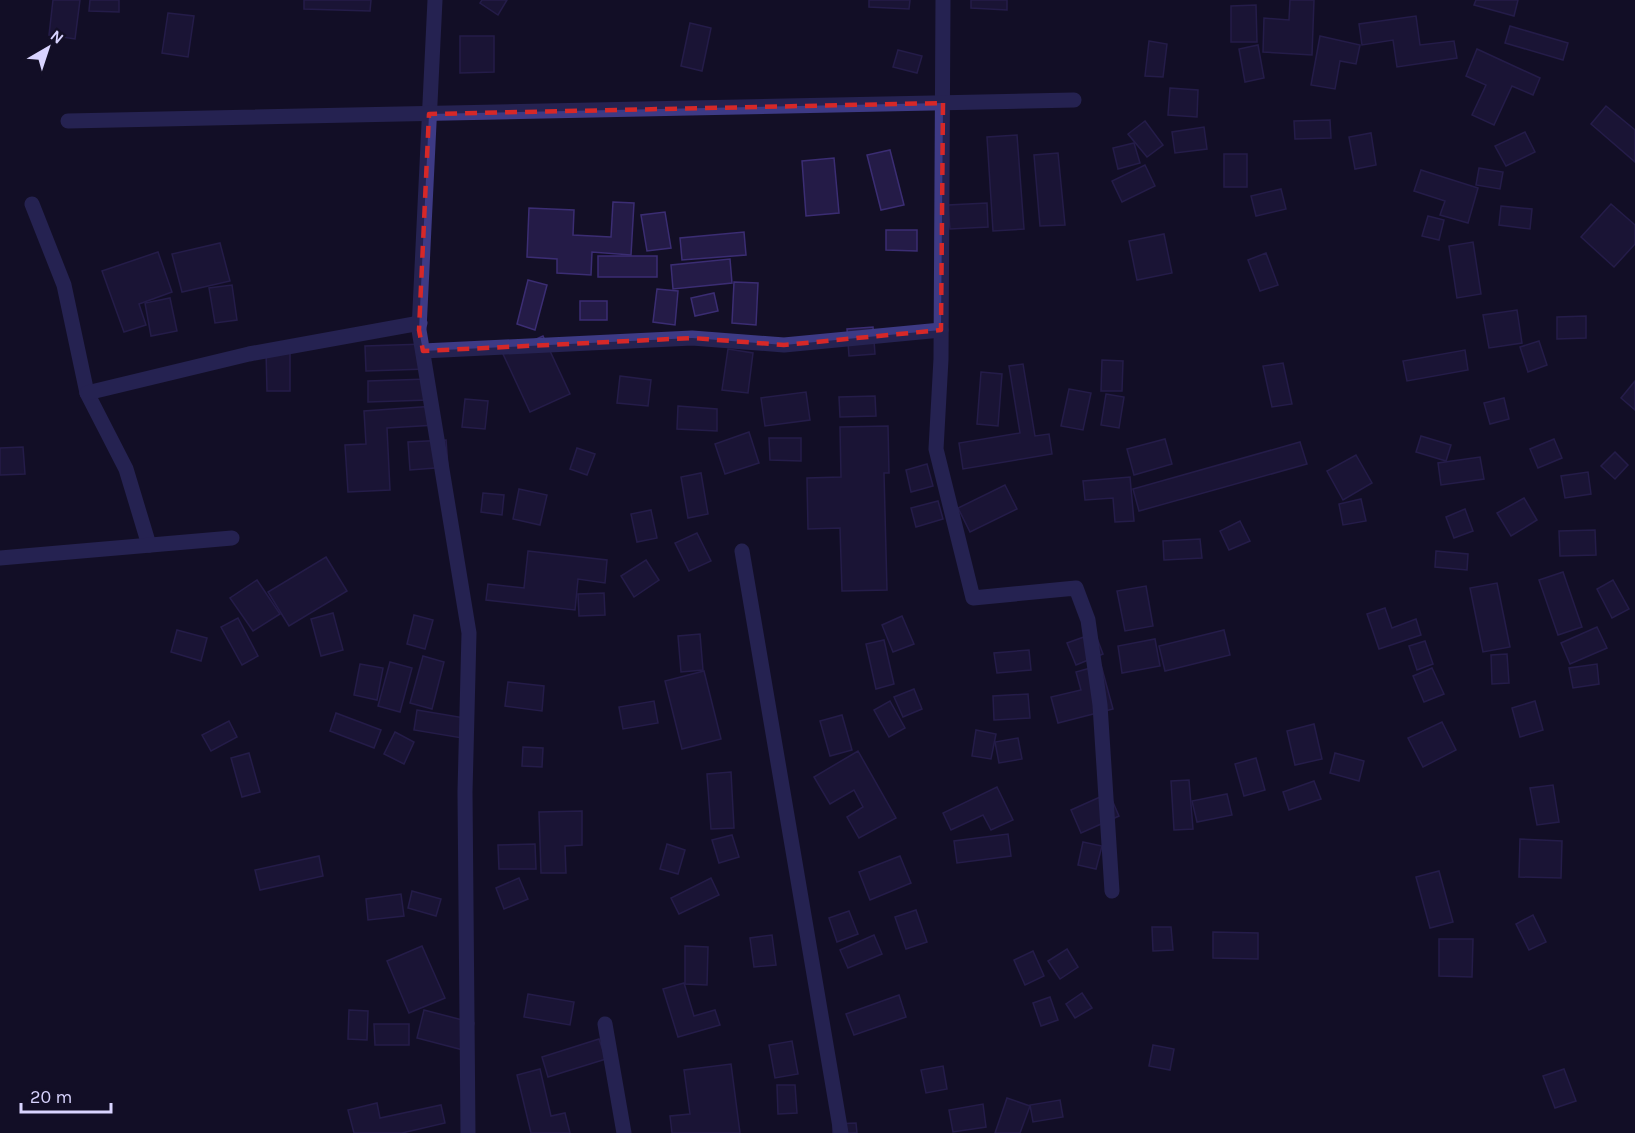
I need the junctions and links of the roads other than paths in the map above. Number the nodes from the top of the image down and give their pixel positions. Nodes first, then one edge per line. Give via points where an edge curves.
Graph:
1 (435, 0) edge
2 (943, 0) edge
3 (1074, 100) dead end
4 (943, 103) junction
5 (429, 114) junction
6 (68, 121) dead end
7 (32, 204) dead end
8 (420, 323) junction
9 (941, 330) junction
10 (423, 351) junction
11 (87, 393) junction
12 (232, 538) dead end
13 (149, 545) junction
14 (742, 551) dead end
15 (0, 558) edge
16 (1112, 891) dead end
17 (605, 1024) dead end
18 (468, 1133) edge
19 (624, 1133) edge
20 (841, 1133) edge

1 - 5 street
2 - 4 street
3 - 4 street
4 - 5 street
4 - 9 street
5 - 6 street
5 - 8 street
7 - 11 street via 64,285
8 - 10 street
8 - 11 street via 249,354
9 - 10 street via 784,345 692,338
9 - 16 street via 936,449 974,598 1076,588 1088,620 1100,705
10 - 18 street via 469,633 465,792
11 - 13 street via 126,469
12 - 13 street
13 - 15 street
14 - 20 street
17 - 19 street

